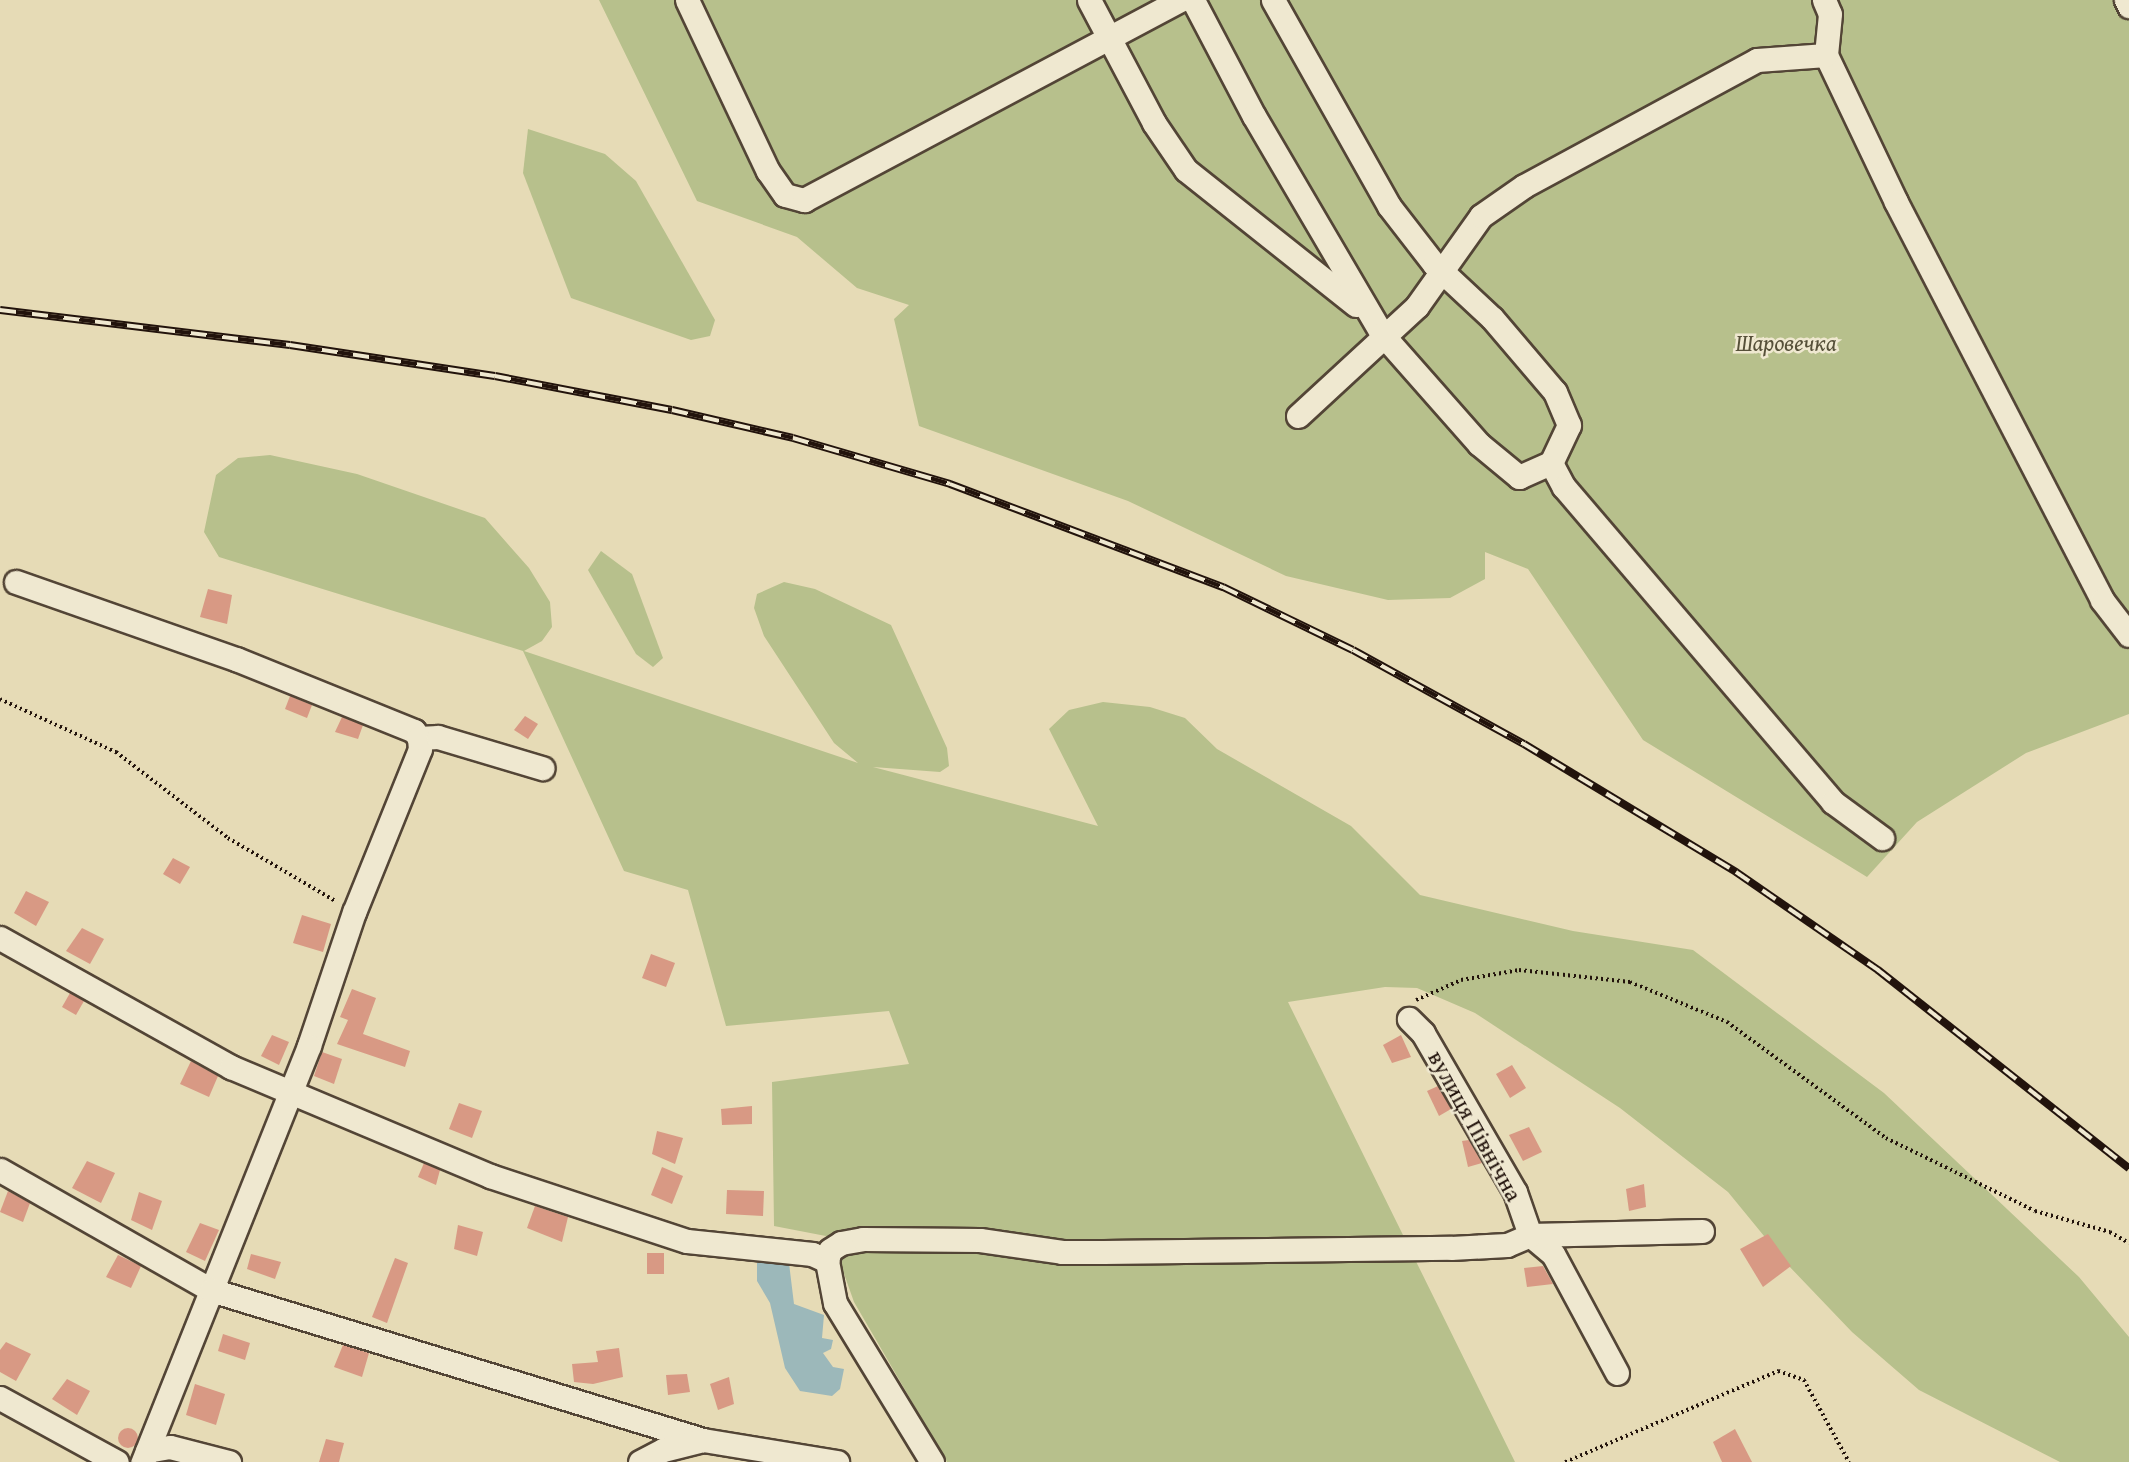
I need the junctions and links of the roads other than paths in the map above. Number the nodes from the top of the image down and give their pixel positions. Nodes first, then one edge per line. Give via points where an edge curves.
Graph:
1 (687, 0) edge
2 (1090, 0) edge
3 (1180, 0) edge
4 (1193, 0) edge
5 (1273, 0) edge
6 (1824, 0) edge
7 (2126, 0) edge
8 (2129, 6) edge
9 (1110, 37) junction
10 (1826, 55) junction
11 (1443, 272) junction
12 (1366, 313) junction
13 (1382, 334) junction
14 (1298, 416) dead end
15 (1551, 463) junction
16 (16, 582) dead end
17 (2129, 635) edge
18 (419, 738) junction
19 (542, 768) dead end
20 (1882, 838) dead end
21 (0, 938) edge
22 (1409, 1019) road end
23 (290, 1095) junction
24 (0, 1170) edge
25 (1702, 1231) dead end
26 (1530, 1235) junction
27 (827, 1261) junction
28 (211, 1290) junction
29 (1617, 1373) dead end
30 (0, 1398) edge
31 (704, 1440) junction
32 (145, 1457) edge
33 (117, 1462) edge
34 (229, 1462) edge
35 (640, 1462) edge
36 (837, 1462) edge
37 (932, 1462) edge

1 - 9 street via 768,171 785,195 804,200
2 - 9 street
3 - 9 street
4 - 12 street
5 - 11 street via 1389,205
6 - 10 street via 1830,14
7 - 8 street
9 - 12 street via 1154,123 1185,170
10 - 11 street via 1757,60 1524,186 1481,216
10 - 17 street via 2038,479 2102,600
11 - 13 street via 1417,306
11 - 15 street via 1492,318 1555,392 1569,425
12 - 13 street
13 - 14 street
13 - 15 street via 1479,444 1519,477
15 - 20 street via 1564,487 1833,802
16 - 18 street via 236,659 414,731
18 - 19 street via 438,737
18 - 23 street via 420,749 354,912
21 - 23 street via 149,1025
22 - 26 street, вулиця Північна via 1423,1033 1515,1192
23 - 27 street via 490,1176 648,1230 687,1241 811,1254
23 - 28 street
24 - 28 street
25 - 26 street
26 - 27 street via 1507,1245 1486,1246 1089,1252 980,1240 863,1238 841,1242 830,1250
26 - 29 street via 1553,1254
27 - 37 street via 828,1283 848,1328
28 - 31 street
28 - 32 street
30 - 33 street
31 - 35 street via 663,1450
31 - 36 street
32 - 34 street via 170,1447

